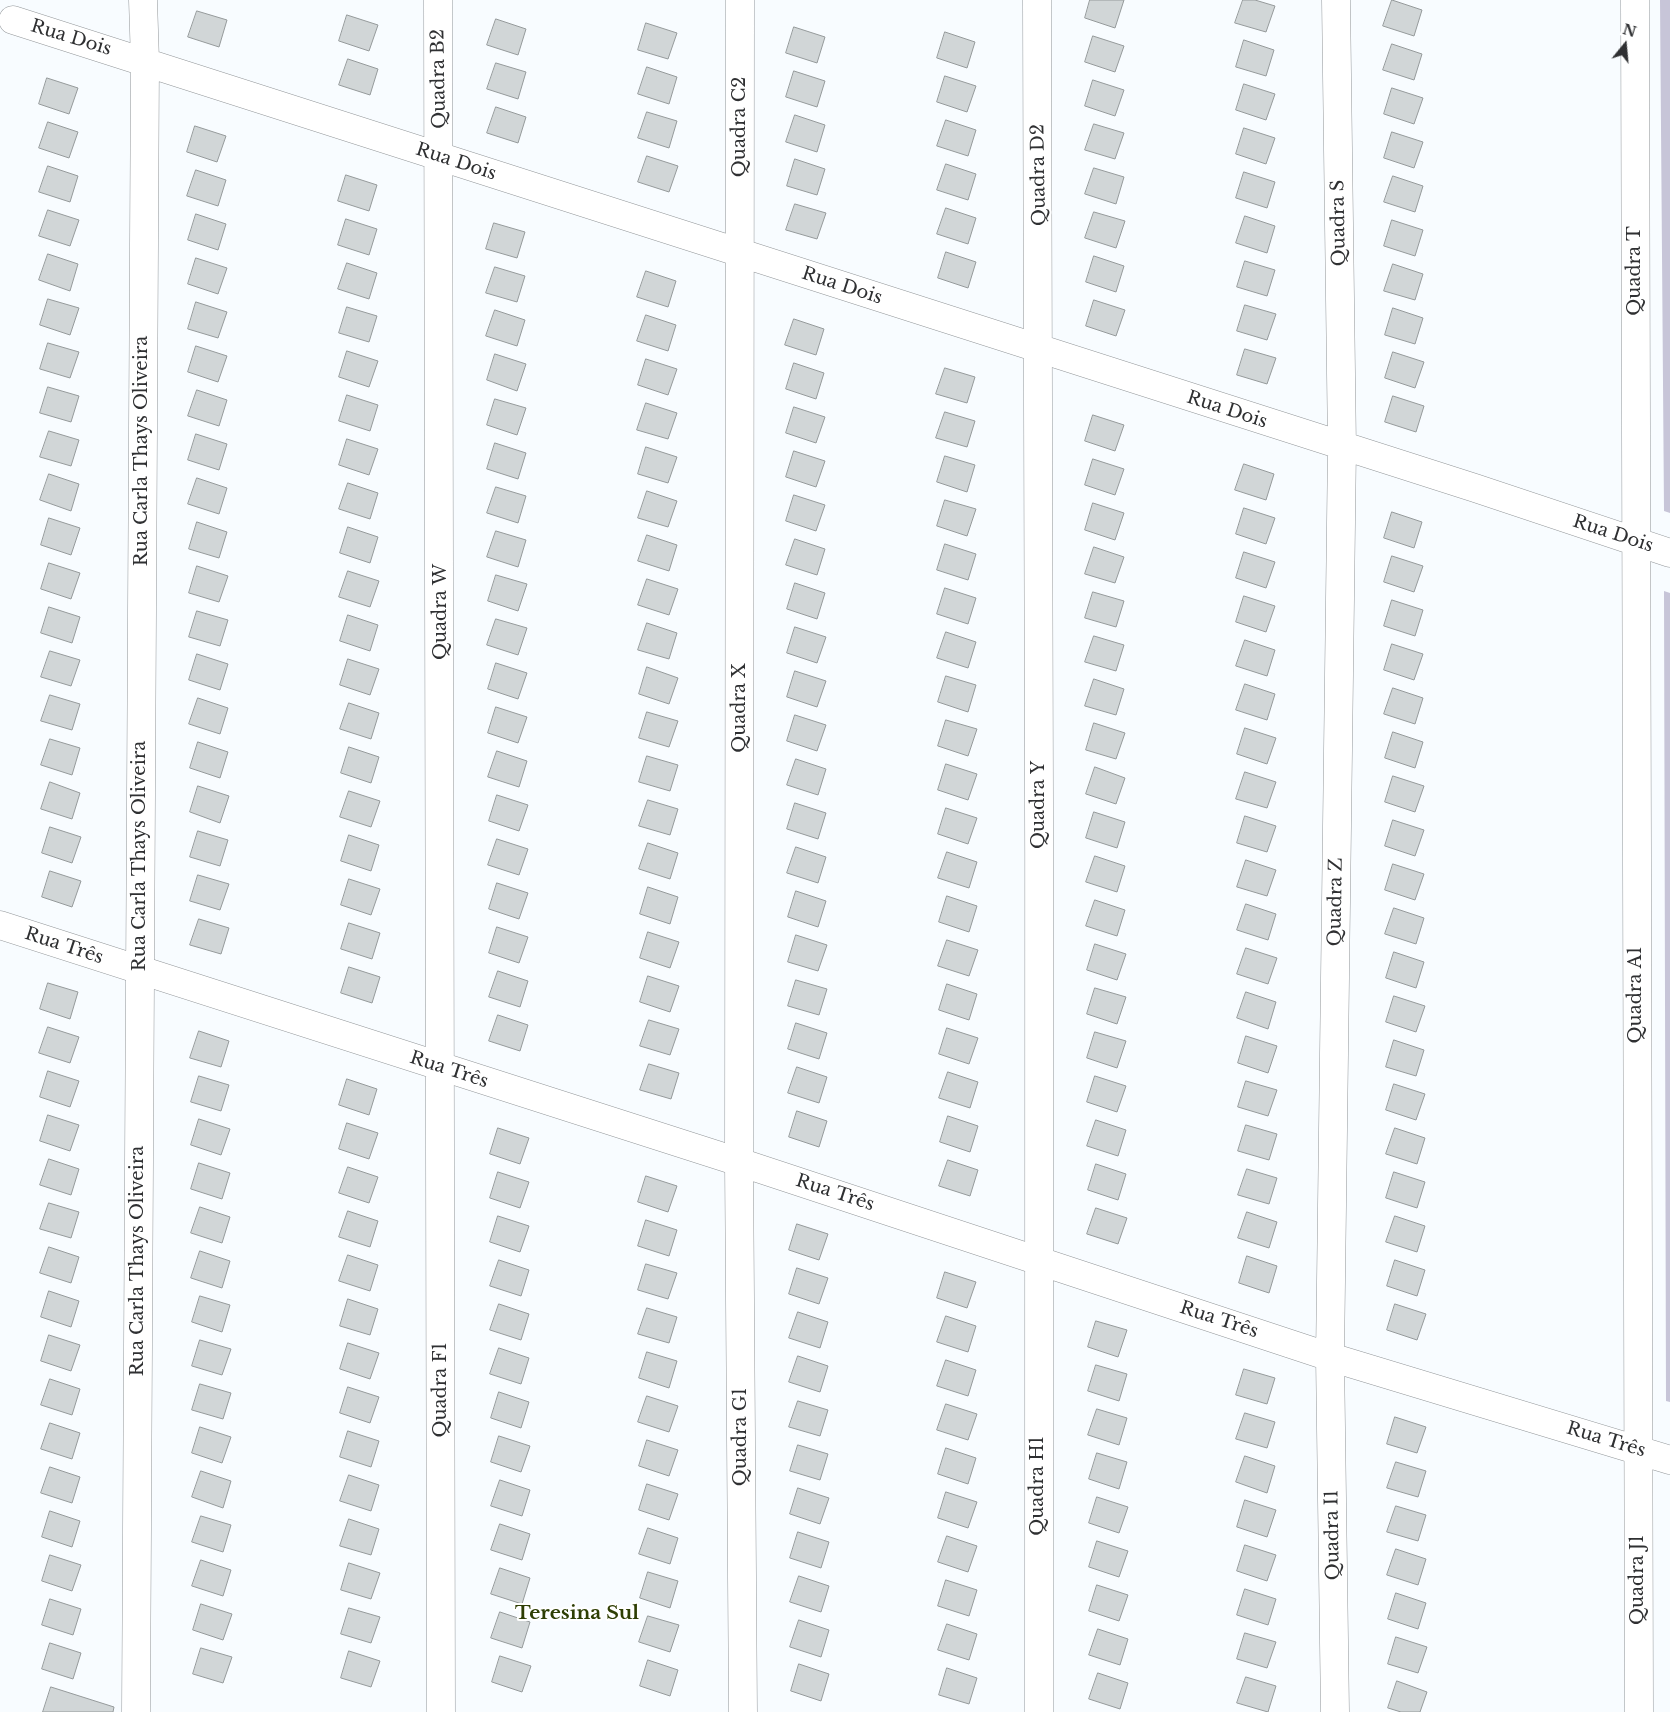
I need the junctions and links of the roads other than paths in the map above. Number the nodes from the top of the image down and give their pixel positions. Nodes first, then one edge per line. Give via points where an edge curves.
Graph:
1 (143, 0) edge
2 (438, 0) edge
3 (740, 0) edge
4 (1037, 0) edge
5 (1336, 0) edge
6 (1635, 0) edge
7 (13, 20) dead end
8 (145, 62) junction
9 (440, 157) junction
10 (740, 253) junction
11 (1040, 350) junction
12 (1342, 447) junction
13 (1635, 542) junction
14 (1670, 553) edge
15 (0, 925) edge
16 (139, 970) junction
17 (441, 1068) junction
18 (739, 1162) junction
19 (1037, 1259) junction
20 (1330, 1357) junction
21 (1637, 1449) junction
22 (1670, 1460) edge
23 (136, 1712) edge
24 (441, 1712) edge
25 (744, 1712) edge
26 (1039, 1712) edge
27 (1335, 1712) edge
28 (1638, 1712) edge

1 - 8 street, Rua Carla Thays Oliveira
2 - 9 street, Quadra B2
3 - 10 street, Quadra C2
4 - 11 street, Quadra D2
5 - 12 street, Quadra S
6 - 13 street, Quadra T
7 - 8 street, Rua Dois
8 - 9 street, Rua Dois
8 - 16 street, Rua Carla Thays Oliveira
9 - 10 street, Rua Dois
9 - 17 street, Quadra W
10 - 11 street, Rua Dois
10 - 18 street, Quadra X
11 - 12 street, Rua Dois
11 - 19 street, Quadra Y
12 - 13 street, Rua Dois
12 - 20 street, Quadra Z
13 - 14 street, Rua Dois
13 - 21 street, Quadra A1
15 - 16 street, Rua Três
16 - 17 street, Rua Três
16 - 23 street, Rua Carla Thays Oliveira
17 - 18 street, Rua Três
17 - 24 street, Quadra F1
18 - 19 street, Rua Três
18 - 25 street, Quadra G1
19 - 20 street, Rua Três
19 - 26 street, Quadra H1
20 - 21 street, Rua Três
20 - 27 street, Quadra I1
21 - 22 street, Rua Três
21 - 28 street, Quadra J1

